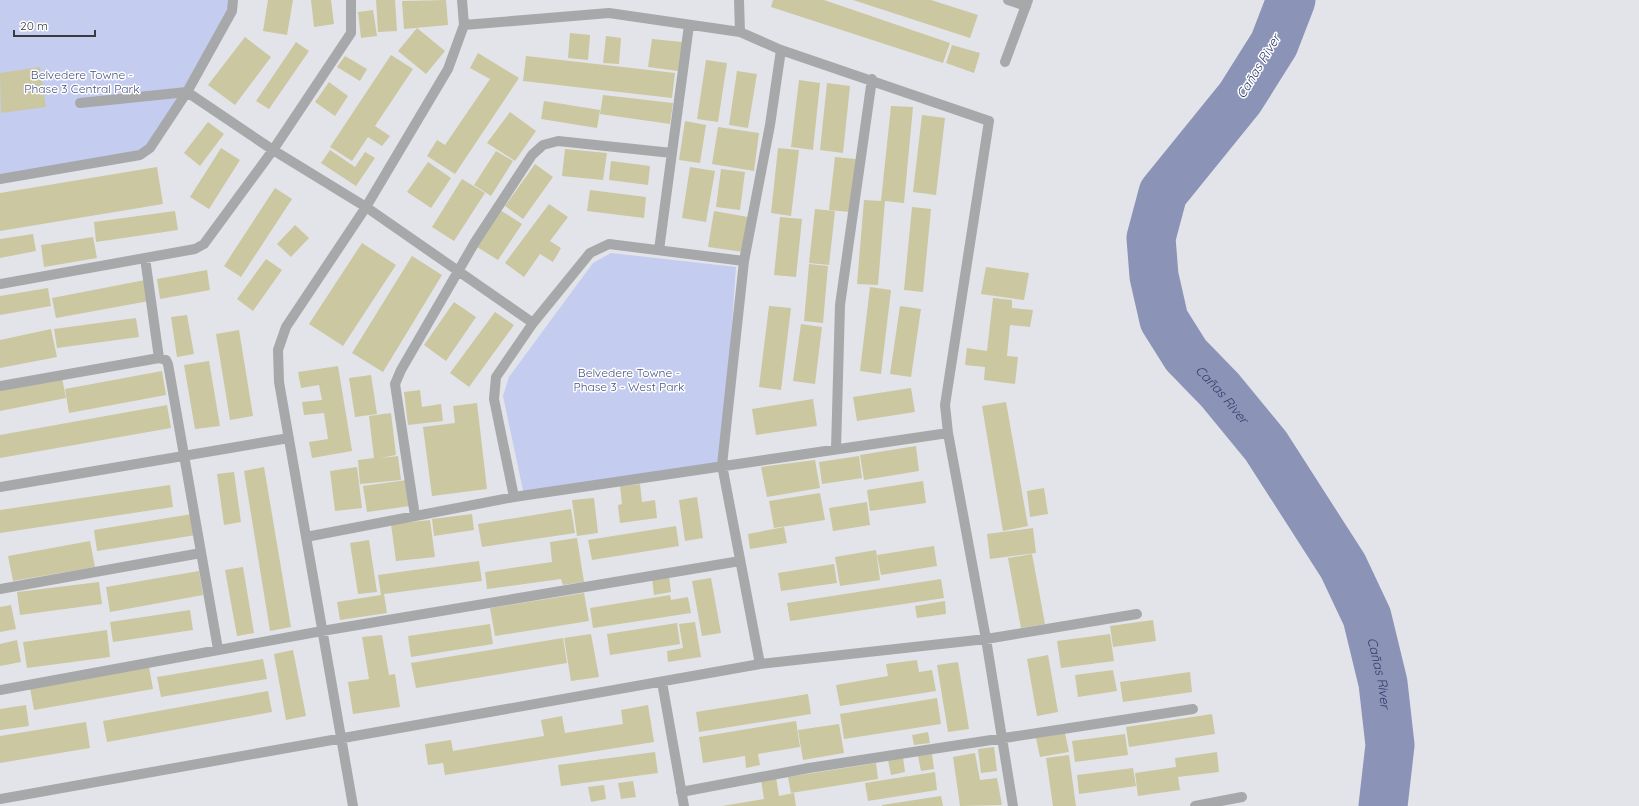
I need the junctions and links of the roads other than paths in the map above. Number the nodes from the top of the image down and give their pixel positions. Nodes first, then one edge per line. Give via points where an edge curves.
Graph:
1 (233, 0) edge
2 (351, 0) edge
3 (462, 0) edge
4 (740, 0) edge
5 (1008, 0) edge
6 (1027, 3) edge
7 (464, 25) junction
8 (689, 25) junction
9 (740, 32) junction
10 (781, 50) junction
11 (1005, 62) dead end
12 (872, 79) junction
13 (187, 92) junction
14 (80, 103) dead end
15 (273, 150) junction
16 (672, 153) junction
17 (0, 179) edge
18 (366, 207) junction
19 (659, 250) junction
20 (145, 258) junction
21 (744, 261) junction
22 (459, 271) junction
23 (0, 284) edge
24 (534, 323) junction
25 (159, 358) junction
26 (0, 386) edge
27 (948, 433) junction
28 (289, 438) junction
29 (836, 449) junction
30 (184, 456) junction
31 (722, 465) junction
32 (0, 487) edge
33 (514, 497) junction
34 (415, 516) junction
35 (306, 537) junction
36 (201, 553) junction
37 (740, 561) junction
38 (0, 589) edge
39 (1137, 614) dead end
40 (322, 631) junction
41 (986, 639) junction
42 (218, 649) junction
43 (760, 664) junction
44 (662, 682) junction
45 (0, 690) edge
46 (1193, 709) dead end
47 (1000, 738) junction
48 (341, 739) junction
49 (681, 792) junction
50 (1242, 797) dead end
51 (0, 799) edge
52 (353, 806) edge
53 (684, 806) edge
54 (1013, 806) edge
55 (1195, 806) edge

1 - 13 street via 232,11
2 - 15 street via 351,33
3 - 7 street
4 - 9 street
5 - 6 street
6 - 11 street
7 - 8 street via 609,13
7 - 18 street via 448,69
8 - 9 street
8 - 16 street
9 - 10 street
10 - 12 street
10 - 21 street via 770,125
12 - 27 street via 989,121 945,405
12 - 29 street via 840,305
13 - 14 street
13 - 15 street
13 - 17 street via 150,148 140,155
15 - 18 street
15 - 20 street via 204,244 195,249
16 - 19 street
16 - 22 street via 558,141 543,145 532,155
18 - 22 street
18 - 28 street via 286,327 278,350 279,382
19 - 21 street
19 - 24 street via 608,244 590,253
20 - 23 street
20 - 25 street
21 - 31 street
22 - 24 street
22 - 34 street via 401,370 396,384
24 - 33 street via 496,377 494,400
25 - 26 street
25 - 30 street via 166,360 168,364
27 - 29 street
27 - 41 street
28 - 30 street
28 - 35 street
29 - 31 street
30 - 32 street
30 - 36 street
31 - 33 street
31 - 37 street
33 - 34 street
34 - 35 street
35 - 40 street
36 - 38 street
36 - 42 street
37 - 40 street
37 - 43 street
39 - 41 street
40 - 42 street
40 - 48 street
41 - 43 street
41 - 47 street
42 - 45 street
43 - 44 street
44 - 48 street
44 - 49 street
46 - 47 street
47 - 49 street via 809,768
47 - 54 street
48 - 51 street
48 - 52 street
49 - 53 street
50 - 55 street

